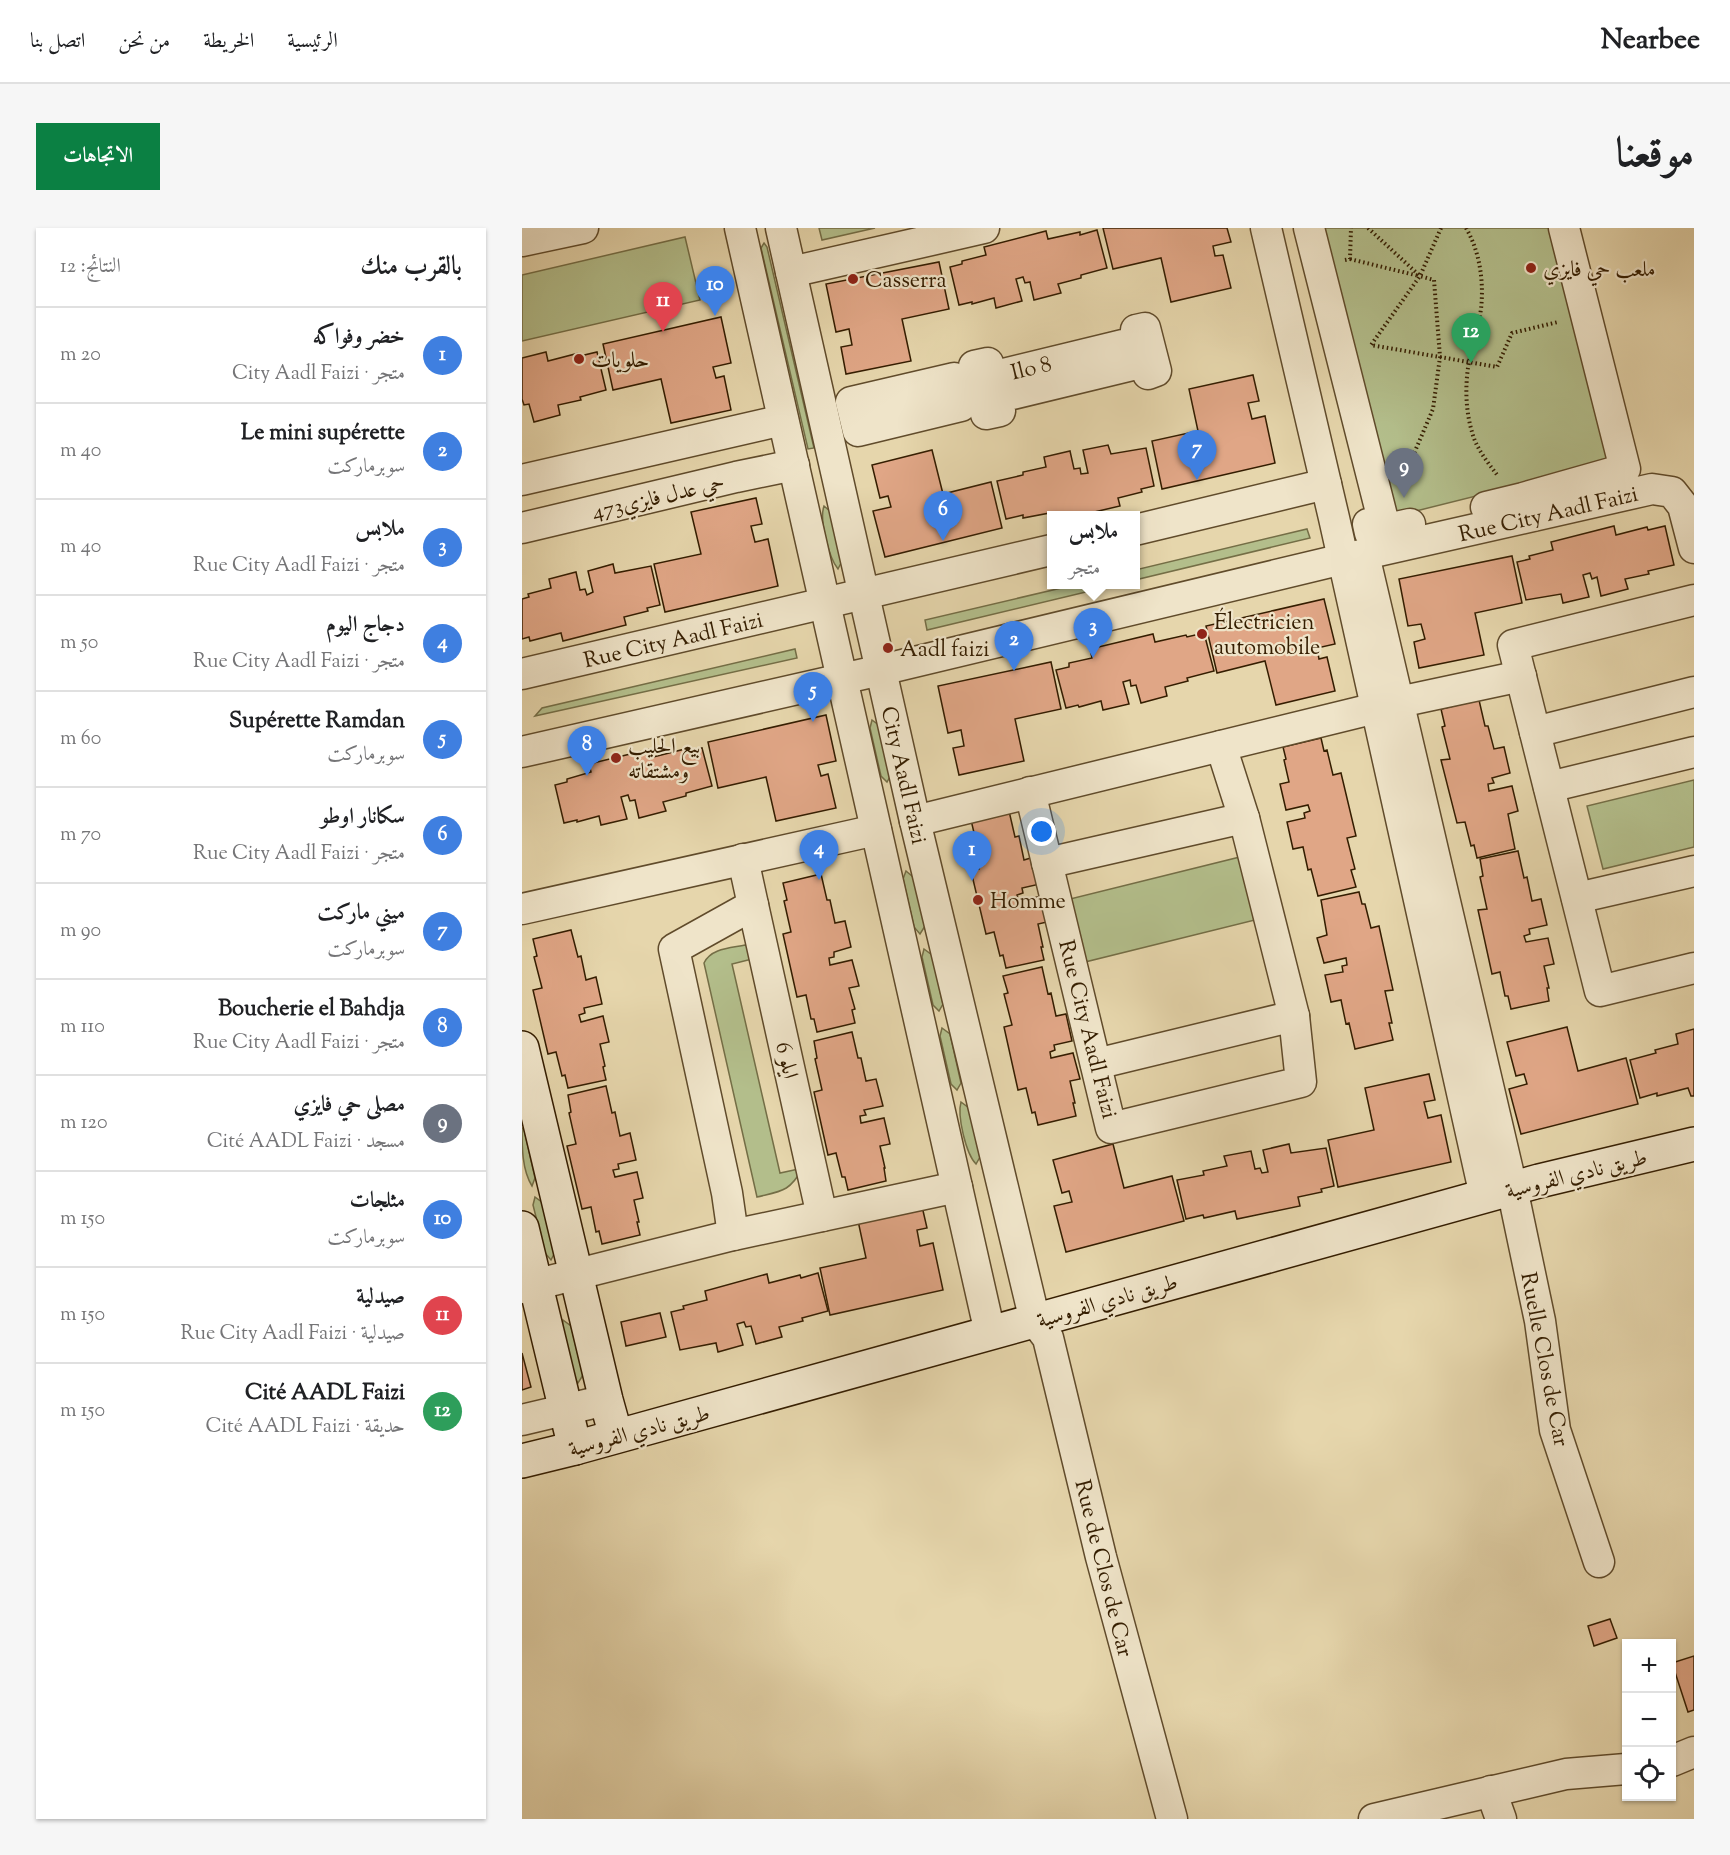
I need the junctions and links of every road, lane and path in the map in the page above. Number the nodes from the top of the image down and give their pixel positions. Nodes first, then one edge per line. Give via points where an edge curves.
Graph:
1 (583, 228) edge
2 (740, 228) edge
3 (781, 228) edge
4 (984, 228) edge
5 (1266, 228) edge
6 (1309, 228) edge
7 (1368, 228) edge
8 (1441, 228) edge
9 (1466, 228) edge
10 (1564, 228) edge
11 (522, 242) edge
12 (1350, 259) dead end
13 (791, 272) junction
14 (1420, 276) junction
15 (1568, 320) dead end
16 (1440, 357) junction
17 (1469, 362) junction
18 (1156, 371) joint
19 (783, 420) junction
20 (794, 465) junction
21 (1404, 477) dead end
22 (522, 480) edge
23 (1502, 481) dead end
24 (1326, 484) junction
25 (522, 528) edge
26 (1140, 529) edge
27 (1694, 548) edge
28 (1047, 551) edge
29 (1353, 557) junction
30 (864, 595) junction
31 (1694, 600) edge
32 (825, 604) junction
33 (881, 670) junction
34 (522, 674) edge
35 (1521, 676) junction
36 (842, 679) junction
37 (1694, 692) edge
38 (1387, 705) junction
39 (1535, 732) junction
40 (1221, 746) junction
41 (522, 752) edge
42 (1694, 752) edge
43 (1549, 787) junction
44 (1030, 792) junction
45 (1244, 819) junction
46 (915, 821) junction
47 (876, 830) junction
48 (743, 860) junction
49 (1047, 863) junction
50 (1694, 871) edge
51 (1577, 898) junction
52 (753, 905) junction
53 (522, 909) edge
54 (1694, 968) edge
55 (1294, 1016) junction
56 (522, 1048) edge
57 (1096, 1064) junction
58 (1694, 1144) edge
59 (957, 1186) junction
60 (1498, 1192) junction
61 (822, 1215) junction
62 (522, 1228) edge
63 (733, 1235) junction
64 (577, 1275) junction
65 (529, 1286) edge
66 (1035, 1321) junction
67 (990, 1333) junction
68 (606, 1400) junction
69 (565, 1410) junction
70 (522, 1420) edge
71 (616, 1436) junction
72 (575, 1448) junction
73 (522, 1461) edge
74 (1599, 1562) dead end
75 (1694, 1752) edge
76 (1676, 1759) edge
77 (1622, 1769) edge
78 (1491, 1791) junction
79 (1177, 1818) edge
80 (1374, 1819) edge
81 (1501, 1819) edge

1 - 11 street
2 - 19 street
3 - 13 street, City Aadl Faizi
4 - 13 street
5 - 24 street
6 - 10 street via 1383,520 1368,524 1370,533 1523,498 1625,469
7 - 14 path
8 - 14 path
9 - 17 path via 1474,242 1482,278 1481,308
12 - 14 path
13 - 30 street, City Aadl Faizi
14 - 16 path via 1434,280
14 - 16 path via 1371,345
15 - 17 path via 1512,333 1497,367
16 - 17 path
16 - 21 path via 1433,409
17 - 23 path via 1466,400 1472,434
18 - 18 street, Ilo 8 via 1148,374 1145,362 996,398 1000,411 986,414 974,366 988,363 991,377 1139,341 1136,330 1145,328
19 - 20 street
19 - 22 street
20 - 25 street, 473حي عدل فايزي
20 - 32 street
24 - 26 street
24 - 29 street
27 - 29 street, Rue City Aadl Faizi via 1683,506 1672,492 1652,489
28 - 30 street, Rue City Aadl Faizi
29 - 33 street, Rue City Aadl Faizi
29 - 38 street
30 - 32 street, Rue City Aadl Faizi
30 - 33 street, City Aadl Faizi
31 - 35 street via 1513,645
32 - 34 street, Rue City Aadl Faizi
32 - 36 street
33 - 36 street, Rue City Aadl Faizi
33 - 46 street, City Aadl Faizi
35 - 38 street
35 - 39 street
36 - 41 street, Rue City Aadl Faizi
36 - 47 street
37 - 39 street
38 - 40 street
38 - 60 street
39 - 43 street
40 - 44 street
40 - 45 street, Rue City Aadl Faizi
42 - 43 street
43 - 51 street
44 - 46 street
44 - 49 street, Rue City Aadl Faizi
45 - 49 street
45 - 55 street, Rue City Aadl Faizi
46 - 66 street, City Aadl Faizi
47 - 48 street
47 - 59 street
48 - 52 street
48 - 53 street
49 - 57 street, Rue City Aadl Faizi
50 - 51 street
51 - 54 street via 1600,991
52 - 61 street, ايلو 6
52 - 63 street via 674,949
55 - 57 street
55 - 57 street, Rue City Aadl Faizi via 1301,1082 1290,1085 1111,1128
56 - 64 main road
58 - 60 main road, طريق نادي الفروسية
59 - 61 street
59 - 67 street
60 - 66 main road, طريق نادي الفروسية
60 - 74 street, Ruelle Clos de Car via 1540,1321 1555,1430
61 - 63 street
62 - 65 main road
63 - 64 street
64 - 65 street
64 - 68 main road
65 - 69 main road
66 - 67 main road, طريق نادي الفروسية
66 - 79 street, Rue de Clos de Car via 1048,1338 1101,1557
67 - 71 main road, طريق نادي الفروسية
68 - 69 street
68 - 71 main road
69 - 70 street
69 - 72 main road
71 - 72 main road, طريق نادي الفروسية
72 - 73 main road, طريق نادي الفروسية
75 - 76 street
77 - 78 street via 1566,1774
78 - 80 street
78 - 81 street

